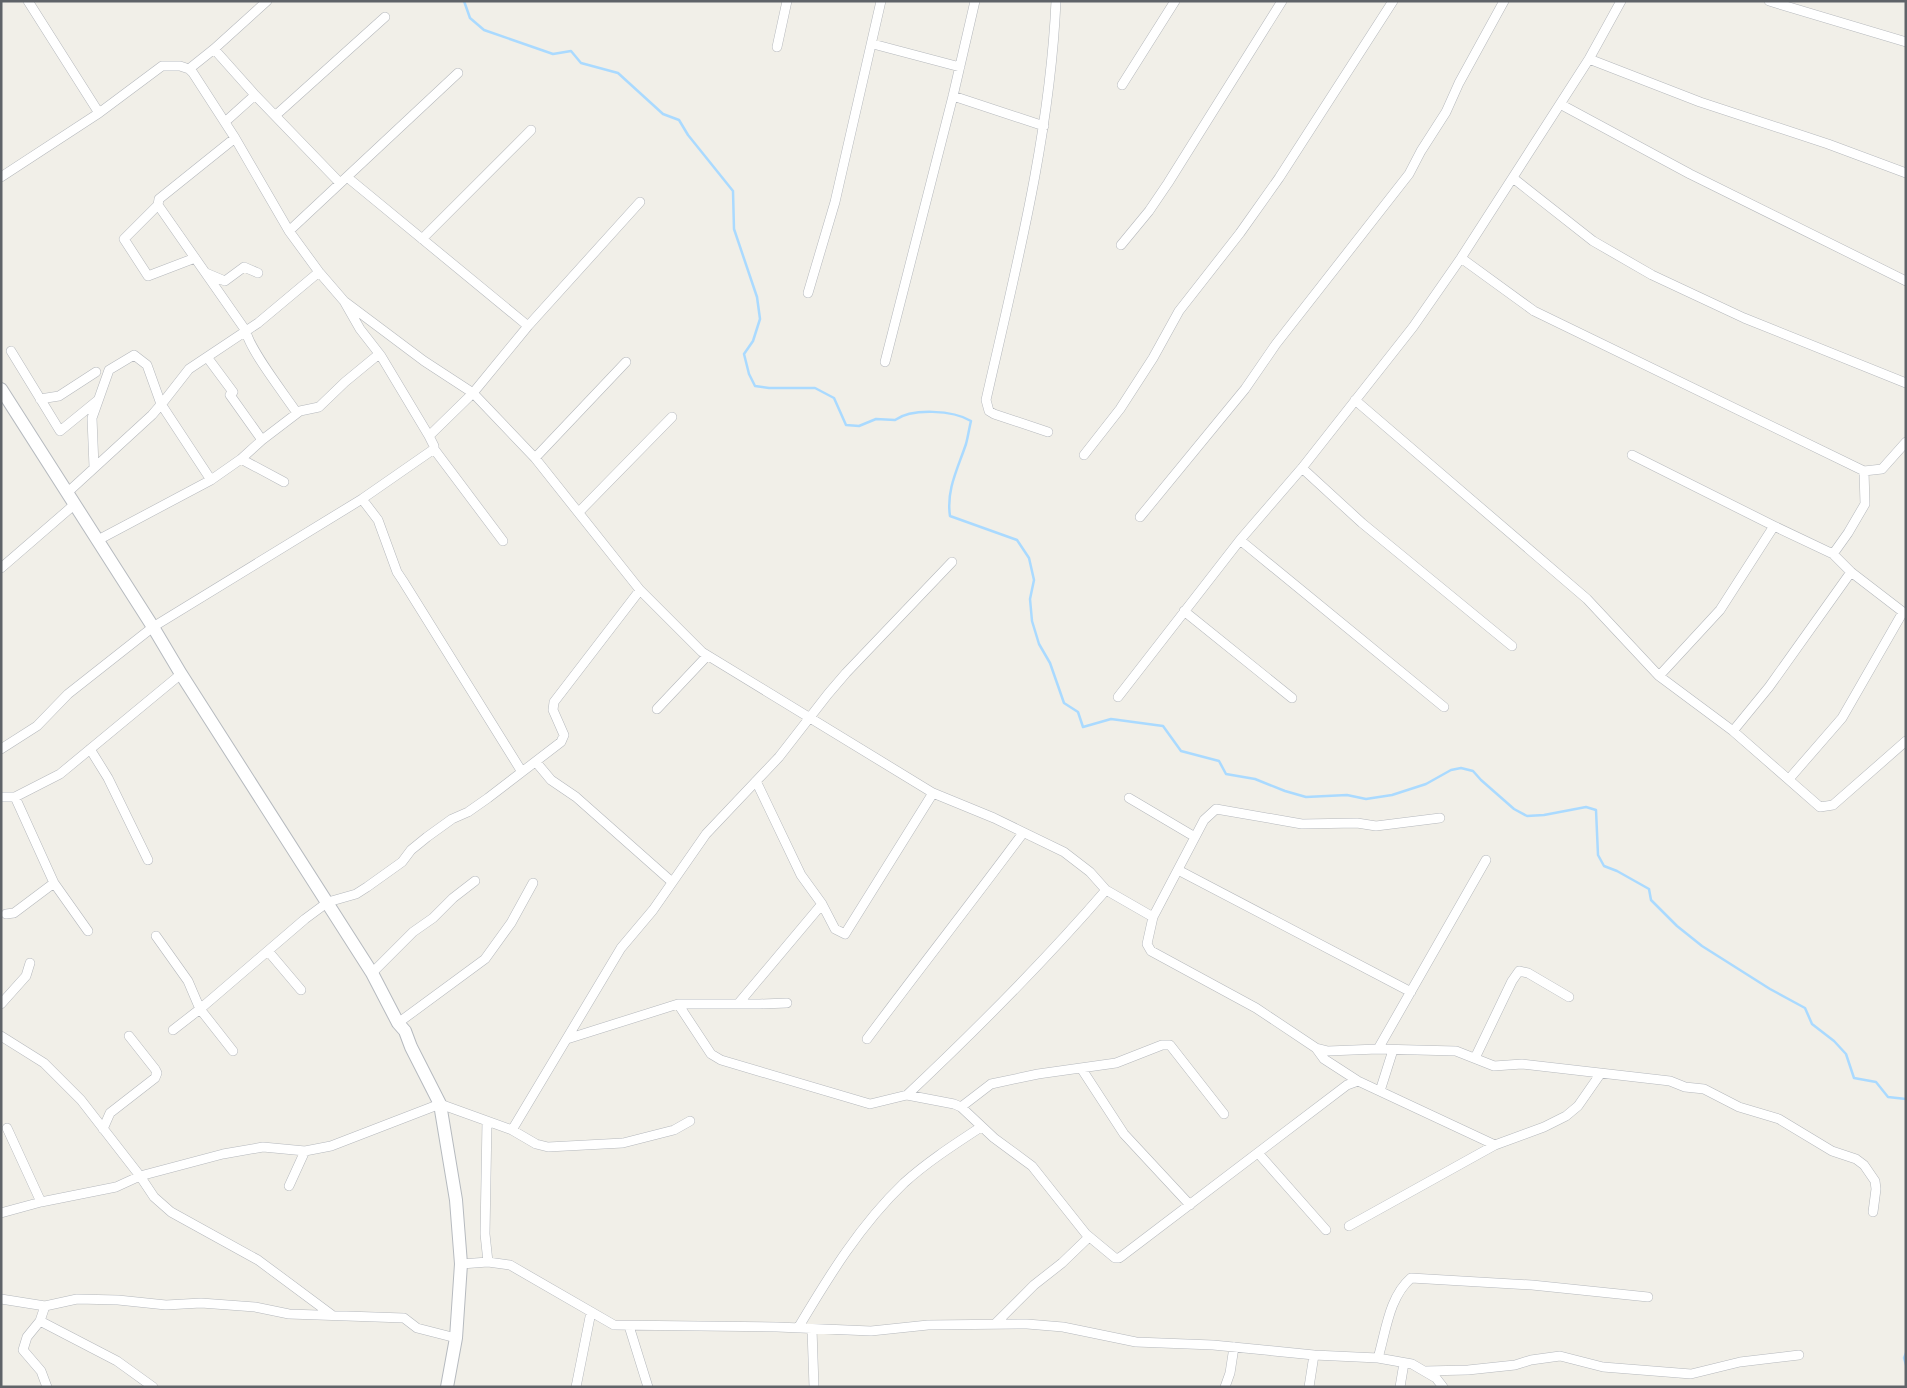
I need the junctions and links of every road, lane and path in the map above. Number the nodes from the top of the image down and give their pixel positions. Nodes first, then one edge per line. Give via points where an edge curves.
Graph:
1 (28, 1) edge
2 (267, 1) edge
3 (787, 1) edge
4 (881, 1) edge
5 (975, 1) edge
6 (1056, 1) edge
7 (1175, 1) edge
8 (1282, 1) edge
9 (1393, 1) edge
10 (1504, 1) edge
11 (1621, 1) edge
12 (1769, 1) edge
13 (385, 17) dead end
14 (1906, 42) edge
15 (873, 44) junction
16 (777, 48) dead end
17 (214, 49) junction
18 (1589, 59) junction
19 (960, 68) junction
20 (189, 69) junction
21 (458, 73) dead end
22 (1122, 85) dead end
23 (255, 95) junction
24 (953, 96) junction
25 (1560, 104) junction
26 (99, 113) junction
27 (276, 115) junction
28 (225, 122) junction
29 (1044, 126) junction
30 (531, 130) dead end
31 (235, 138) junction
32 (1906, 173) edge
33 (1, 177) edge
34 (1513, 178) junction
35 (344, 180) junction
36 (640, 202) dead end
37 (158, 205) junction
38 (289, 231) junction
39 (422, 239) junction
40 (1121, 245) dead end
41 (195, 258) junction
42 (1461, 258) junction
43 (319, 272) junction
44 (206, 273) junction
45 (258, 273) dead end
46 (1906, 281) edge
47 (808, 293) dead end
48 (344, 301) junction
49 (528, 326) junction
50 (246, 331) junction
51 (11, 351) dead end
52 (379, 354) junction
53 (207, 357) junction
54 (626, 362) dead end
55 (885, 362) dead end
56 (96, 372) dead end
57 (1906, 383) edge
58 (1, 389) edge
59 (473, 393) junction
60 (40, 399) junction
61 (98, 400) junction
62 (1355, 400) junction
63 (161, 404) junction
64 (297, 413) junction
65 (672, 417) dead end
66 (1048, 432) dead end
67 (429, 436) junction
68 (262, 440) junction
69 (1906, 442) edge
70 (434, 449) junction
71 (1084, 455) dead end
72 (1632, 455) dead end
73 (535, 458) junction
74 (241, 459) junction
75 (94, 467) junction
76 (1302, 468) junction
77 (1864, 471) junction
78 (212, 480) junction
79 (284, 482) dead end
80 (68, 492) junction
81 (362, 499) junction
82 (75, 504) junction
83 (579, 512) junction
84 (1140, 517) dead end
85 (1774, 526) junction
86 (98, 540) junction
87 (1240, 540) junction
88 (502, 541) dead end
89 (1833, 554) junction
90 (952, 562) dead end
91 (1, 568) edge
92 (1851, 572) junction
93 (640, 590) junction
94 (1184, 611) junction
95 (153, 627) junction
96 (1512, 646) dead end
97 (707, 656) junction
98 (181, 674) junction
99 (1659, 676) junction
100 (1118, 697) dead end
101 (1292, 698) dead end
102 (1444, 707) dead end
103 (657, 709) dead end
104 (810, 718) junction
105 (1733, 731) junction
106 (1906, 741) edge
107 (90, 748) junction
108 (1, 749) edge
109 (536, 762) junction
110 (522, 772) junction
111 (1789, 779) junction
112 (756, 781) junction
113 (933, 793) junction
114 (1, 797) edge
115 (15, 797) junction
116 (1130, 798) dead end
117 (1440, 818) dead end
118 (1024, 833) junction
119 (1195, 837) junction
120 (148, 860) dead end
121 (1486, 860) dead end
122 (1178, 870) junction
123 (475, 881) dead end
124 (672, 882) junction
125 (54, 883) junction
126 (533, 883) dead end
127 (1106, 890) junction
128 (328, 902) junction
129 (822, 904) junction
130 (6, 914) dead end
131 (1153, 917) junction
132 (88, 932) dead end
133 (156, 936) dead end
134 (268, 951) junction
135 (30, 963) dead end
136 (372, 973) junction
137 (301, 990) dead end
138 (1411, 992) junction
139 (1569, 997) dead end
140 (787, 1003) dead end
141 (1, 1004) edge
142 (678, 1004) junction
143 (738, 1004) junction
144 (200, 1009) junction
145 (398, 1023) junction
146 (173, 1030) dead end
147 (1, 1036) edge
148 (129, 1036) dead end
149 (567, 1039) junction
150 (867, 1039) dead end
151 (1316, 1048) junction
152 (1378, 1049) junction
153 (1393, 1050) junction
154 (233, 1051) dead end
155 (1475, 1058) junction
156 (1081, 1068) junction
157 (1601, 1073) junction
158 (1358, 1081) junction
159 (1380, 1091) junction
160 (907, 1095) junction
161 (440, 1104) junction
162 (961, 1107) junction
163 (1224, 1114) dead end
164 (487, 1121) junction
165 (690, 1121) dead end
166 (981, 1127) junction
167 (6, 1128) dead end
168 (103, 1129) junction
169 (512, 1130) junction
170 (1495, 1145) junction
171 (304, 1151) junction
172 (1258, 1153) junction
173 (140, 1176) junction
174 (289, 1186) dead end
175 (40, 1202) junction
176 (1190, 1205) junction
177 (1873, 1212) dead end
178 (1, 1213) edge
179 (1349, 1226) dead end
180 (1326, 1230) dead end
181 (1089, 1237) junction
182 (488, 1262) junction
183 (461, 1264) junction
184 (1648, 1297) dead end
185 (1, 1299) edge
186 (45, 1306) junction
187 (591, 1312) junction
188 (332, 1315) junction
189 (40, 1321) junction
190 (995, 1324) junction
191 (629, 1326) junction
192 (798, 1328) junction
193 (812, 1329) junction
194 (456, 1338) junction
195 (1234, 1347) junction
196 (1314, 1355) junction
197 (1799, 1355) dead end
198 (1378, 1358) junction
199 (1404, 1363) junction
200 (1425, 1371) junction
201 (47, 1387) edge
202 (153, 1387) edge
203 (447, 1387) edge
204 (576, 1387) edge
205 (648, 1387) edge
206 (814, 1387) edge
207 (1224, 1387) edge
208 (1309, 1387) edge
209 (1400, 1387) edge
210 (1443, 1387) edge

1 - 26 street
2 - 17 street
3 - 16 street
4 - 15 street
5 - 19 street
6 - 29 street
7 - 22 street
8 - 40 street via 1168,183
9 - 71 street via 1279,178 1179,312 1120,409
10 - 84 street via 1446,112 1409,174 1276,344 1245,389
11 - 18 street
12 - 14 street
13 - 27 street
15 - 19 street
15 - 47 street via 835,202
17 - 20 street
17 - 23 street
18 - 25 street
18 - 32 street via 1700,102
19 - 24 street
20 - 26 street via 162,66
20 - 28 street
21 - 35 street
23 - 27 street
23 - 28 street
24 - 29 street
24 - 55 street
25 - 34 street
25 - 46 street via 1690,174
26 - 33 street
27 - 35 street
28 - 31 street
29 - 66 street via 986,400 989,411 994,414
30 - 39 street
31 - 37 street via 159,199
31 - 38 street
34 - 42 street
34 - 57 street via 1593,241 1652,275 1744,318
35 - 38 street
35 - 39 street
36 - 49 street
37 - 41 street
37 - 41 street via 124,239 148,276
38 - 43 street
39 - 49 street
41 - 44 street
42 - 62 street via 1413,327
42 - 77 street via 1534,311
43 - 48 street
43 - 50 street
44 - 45 street via 225,282 244,268
44 - 50 street
48 - 52 street
48 - 59 street via 424,362
49 - 59 street
50 - 53 street
50 - 64 street via 259,357
51 - 60 street
52 - 64 street via 319,407
52 - 67 street
53 - 63 street via 189,369
53 - 68 street
54 - 73 street
56 - 60 street via 59,396
58 - 80 street
59 - 67 street
59 - 73 street
60 - 61 street via 60,431
61 - 63 street via 109,370 134,355 147,366
61 - 75 street via 92,418
62 - 76 street
62 - 99 street via 1587,599
63 - 75 street
63 - 78 street
64 - 68 street
65 - 83 street
67 - 70 street
68 - 74 street
69 - 77 street via 1882,469
70 - 81 street
70 - 88 street
72 - 85 street
73 - 83 street
74 - 78 street
74 - 79 street
75 - 80 street
76 - 87 street
76 - 96 street via 1362,523
77 - 89 street via 1865,504
78 - 86 street
80 - 82 street
81 - 95 street
81 - 110 street via 378,520 402,581
82 - 86 street
82 - 91 street
83 - 93 street
85 - 89 street
85 - 99 street via 1720,610
86 - 95 street
87 - 94 street
87 - 102 street
89 - 92 street
90 - 104 street via 846,673
92 - 105 street
92 - 111 street via 1903,612 1842,718
93 - 97 street
93 - 109 street via 554,702 553,710 563,739
94 - 100 street
94 - 101 street
95 - 98 street
95 - 108 street via 68,694 37,726
97 - 103 street
97 - 104 street
98 - 107 street
98 - 128 street
99 - 105 street
104 - 112 street
104 - 113 street
105 - 111 street
106 - 111 street via 1833,805 1820,807
107 - 115 street via 60,774
107 - 120 street
109 - 110 street
109 - 124 street via 556,784 576,797
110 - 128 street via 468,812 427,837 402,862 367,887 356,894
112 - 124 street via 706,834
112 - 129 street via 793,862
113 - 118 street
113 - 129 street via 845,934 835,929
114 - 115 street
115 - 125 street
116 - 119 street
117 - 119 street via 1376,826 1302,824 1216,809 1204,820
118 - 127 street via 1064,852 1090,872
118 - 150 street
119 - 122 street
121 - 138 street
122 - 131 street
122 - 138 street
123 - 136 street via 413,932
124 - 149 street via 621,948
125 - 130 street via 14,913
125 - 132 street
126 - 145 street via 511,923 485,959
127 - 131 street
127 - 160 street via 983,1023
128 - 134 street
128 - 136 street
129 - 143 street
131 - 151 street via 1147,944 1151,951 1256,1008
133 - 144 street via 188,981
134 - 137 street
134 - 144 street
135 - 141 street via 26,976
136 - 145 street
138 - 152 street
139 - 155 street via 1519,971
140 - 143 street
142 - 143 street
142 - 149 street
142 - 160 street via 712,1054 721,1060 870,1104
144 - 146 street
144 - 154 street
145 - 161 street via 405,1031
147 - 168 street via 44,1063 81,1100
148 - 168 street via 157,1073 155,1078 110,1113
149 - 169 street
151 - 152 street via 1328,1051
151 - 158 street via 1324,1059
152 - 153 street
153 - 155 street via 1456,1051
153 - 159 street
155 - 157 street via 1494,1066 1522,1064
156 - 162 street via 991,1084
156 - 163 street via 1116,1063 1162,1044 1170,1045
156 - 176 street via 1124,1134
157 - 170 street via 1578,1106 1566,1116
157 - 177 street via 1670,1081 1704,1089 1739,1107 1779,1119 1832,1151 1850,1156 1864,1165 1875,1181
158 - 159 street
158 - 172 street via 1347,1085
159 - 170 street
160 - 162 street
161 - 164 street
161 - 171 street via 331,1146
161 - 183 street via 456,1200
162 - 166 street
164 - 169 street
164 - 182 street via 485,1234
165 - 169 street via 674,1130 623,1143 548,1147
166 - 181 street via 1032,1166
166 - 192 street via 905,1182 884,1205 834,1268
167 - 175 street
168 - 173 street
170 - 179 street
171 - 173 street via 263,1147
171 - 174 street
172 - 176 street
172 - 180 street
173 - 175 street via 116,1187
173 - 188 street via 154,1197 171,1212 258,1260
175 - 178 street
176 - 181 street via 1119,1258
181 - 190 street
182 - 183 street
182 - 187 street via 510,1265
183 - 194 street
184 - 198 street via 1532,1285 1411,1278 1395,1298
185 - 186 street
186 - 188 street via 77,1299 118,1300 166,1306 201,1303 255,1307 289,1314
186 - 189 street
187 - 191 street via 614,1325
187 - 204 street
188 - 194 street via 404,1318 417,1328
189 - 201 street via 27,1337 23,1350 40,1371
189 - 202 street via 117,1361
190 - 193 street via 871,1331
190 - 195 street via 1063,1327 1136,1342
191 - 192 street
191 - 205 street
192 - 193 street
193 - 206 street
194 - 203 street
195 - 196 street
195 - 207 street
196 - 198 street
196 - 208 street
197 - 200 street via 1740,1362 1691,1374 1603,1367 1560,1356 1515,1365
198 - 199 street
199 - 200 street
199 - 209 street
200 - 210 street

